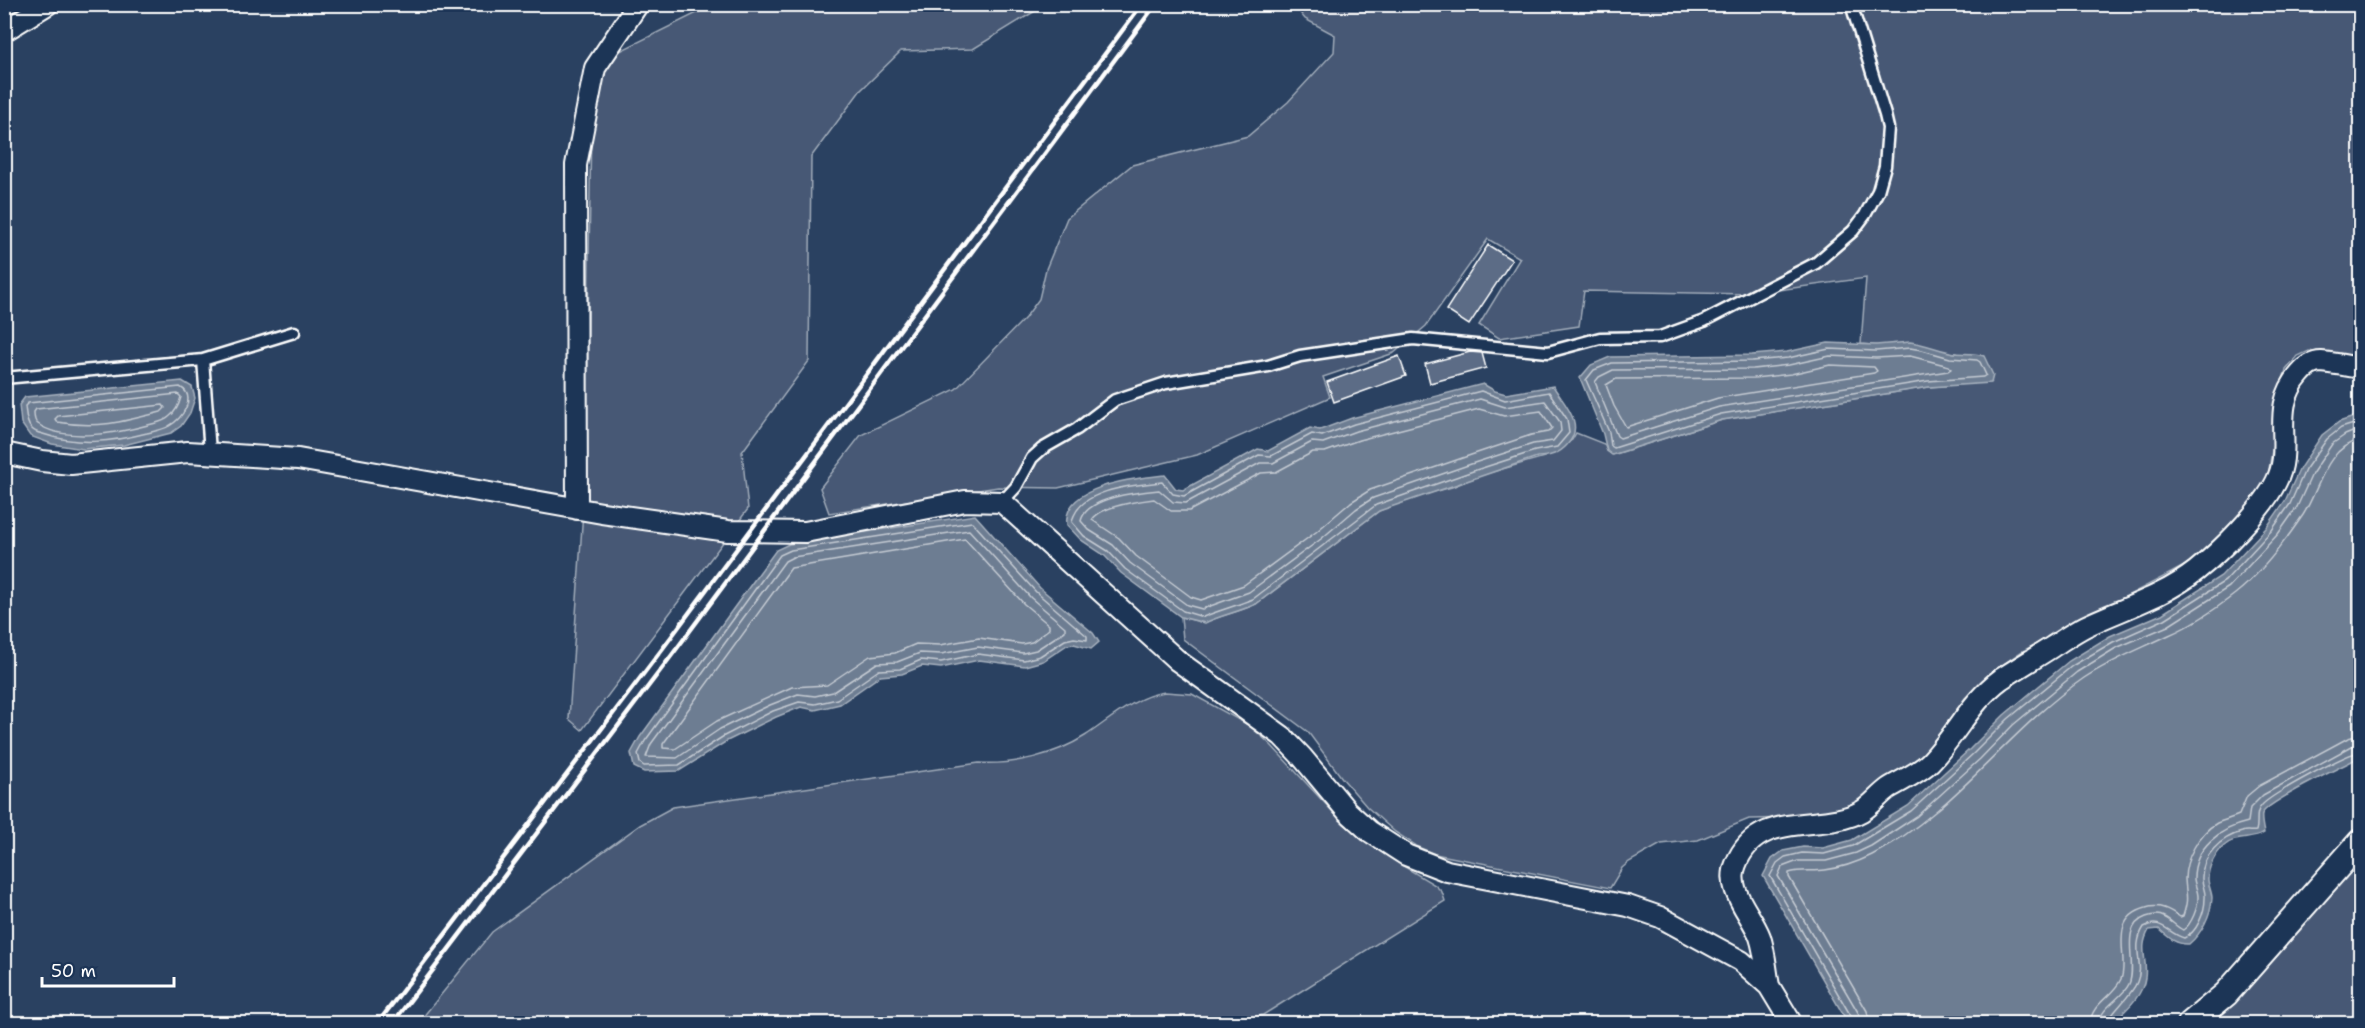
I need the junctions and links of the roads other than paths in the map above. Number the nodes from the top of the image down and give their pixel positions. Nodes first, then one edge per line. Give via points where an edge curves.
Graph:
1 (48, 4) edge
2 (638, 4) edge
3 (1851, 4) edge
4 (4, 31) edge
5 (294, 332) dead end
6 (202, 360) junction
7 (2361, 368) edge
8 (4, 378) edge
9 (210, 452) junction
10 (4, 453) edge
11 (1002, 502) junction
12 (577, 509) junction
13 (2361, 842) edge
14 (1769, 986) junction
15 (1792, 1023) edge
16 (2190, 1023) edge

1 - 4 street
2 - 12 street via 595,68 576,165
3 - 11 lane via 1886,122 1885,166 1865,215 1853,231 1816,263 1704,321 1660,337 1600,338 1548,352 1413,339 1300,356 1268,366 1166,383 1115,400 1042,449
5 - 6 lane
6 - 8 lane
6 - 9 lane
7 - 14 street via 2319,362 2301,372 2285,399 2283,462 2276,482 2231,537 2194,572 2136,606 2084,627 2001,680 1971,708 1930,763 1887,789 1863,810 1832,821 1773,828 1750,844 1736,863 1732,884 1759,936
9 - 10 street via 71,464
9 - 12 street via 298,459
11 - 12 street via 965,501 805,532 728,531
11 - 14 street via 1178,661 1282,736 1357,822 1406,855 1447,871 1628,906 1660,917 1735,957
13 - 16 street via 2226,994
14 - 15 street

